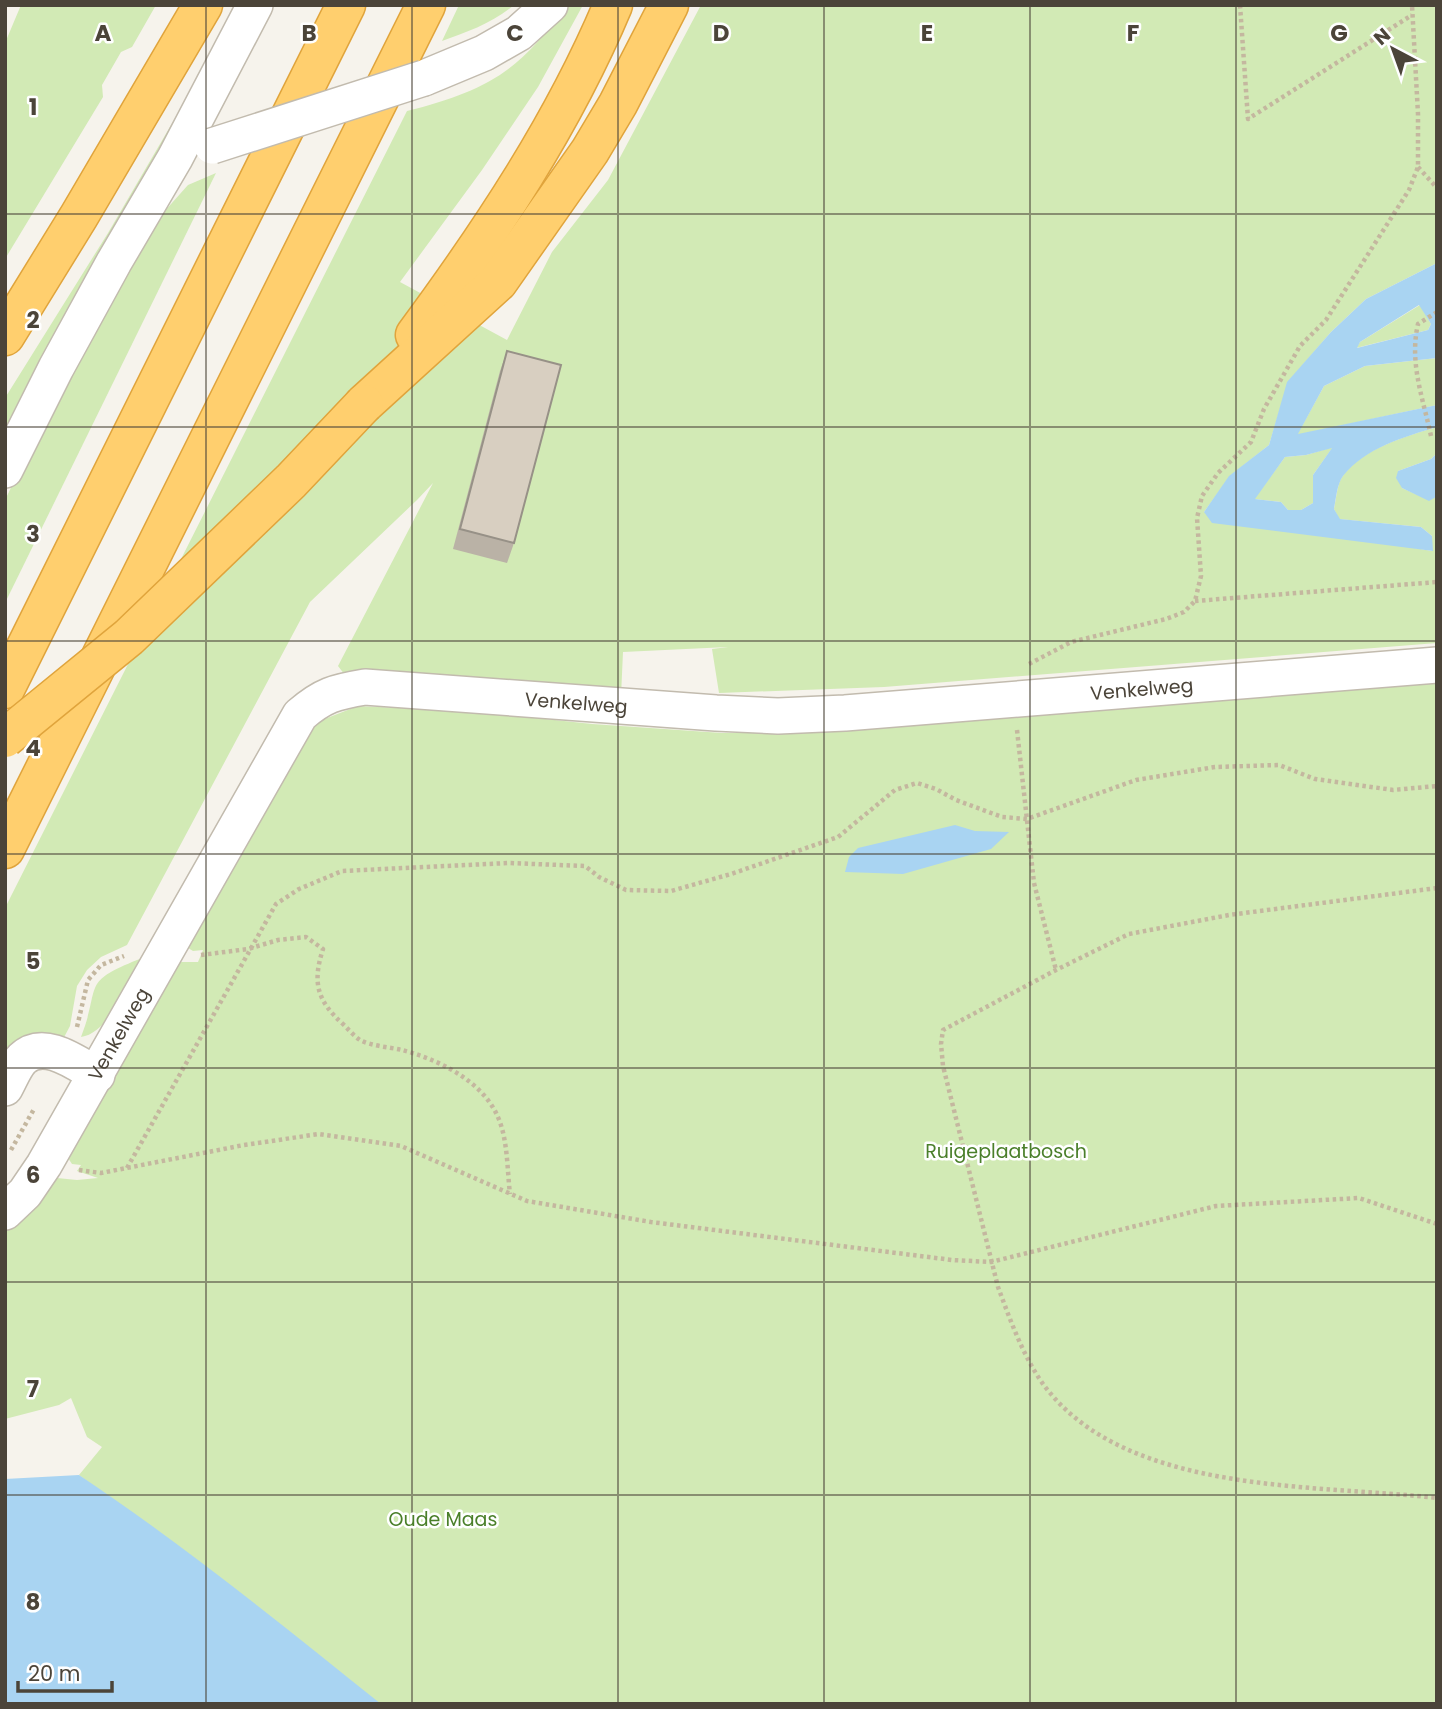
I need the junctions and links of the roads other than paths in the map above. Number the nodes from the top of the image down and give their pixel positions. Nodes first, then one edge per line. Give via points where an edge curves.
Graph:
1 (203, 5) edge
2 (255, 5) edge
3 (346, 5) edge
4 (426, 5) edge
5 (550, 5) edge
6 (613, 5) edge
7 (669, 5) edge
8 (175, 158) junction
9 (482, 274) junction
10 (5, 336) edge
11 (5, 470) edge
12 (1437, 665) edge
13 (5, 689) edge
14 (5, 738) edge
15 (5, 849) edge
16 (97, 1075) junction
17 (5, 1088) edge
18 (5, 1212) edge

1 - 10 highway
2 - 8 street
3 - 13 highway
4 - 15 highway
5 - 8 street, bridge via 519,33 485,53 424,78
6 - 9 highway via 528,169
7 - 9 highway via 590,151
8 - 11 street via 62,356
9 - 14 highway, bridge via 291,481 139,628
12 - 16 street, Venkelweg via 778,716 365,687 341,691 317,699 300,715
16 - 17 street via 63,1056 34,1051 21,1060
16 - 18 street, Venkelweg via 44,1165

